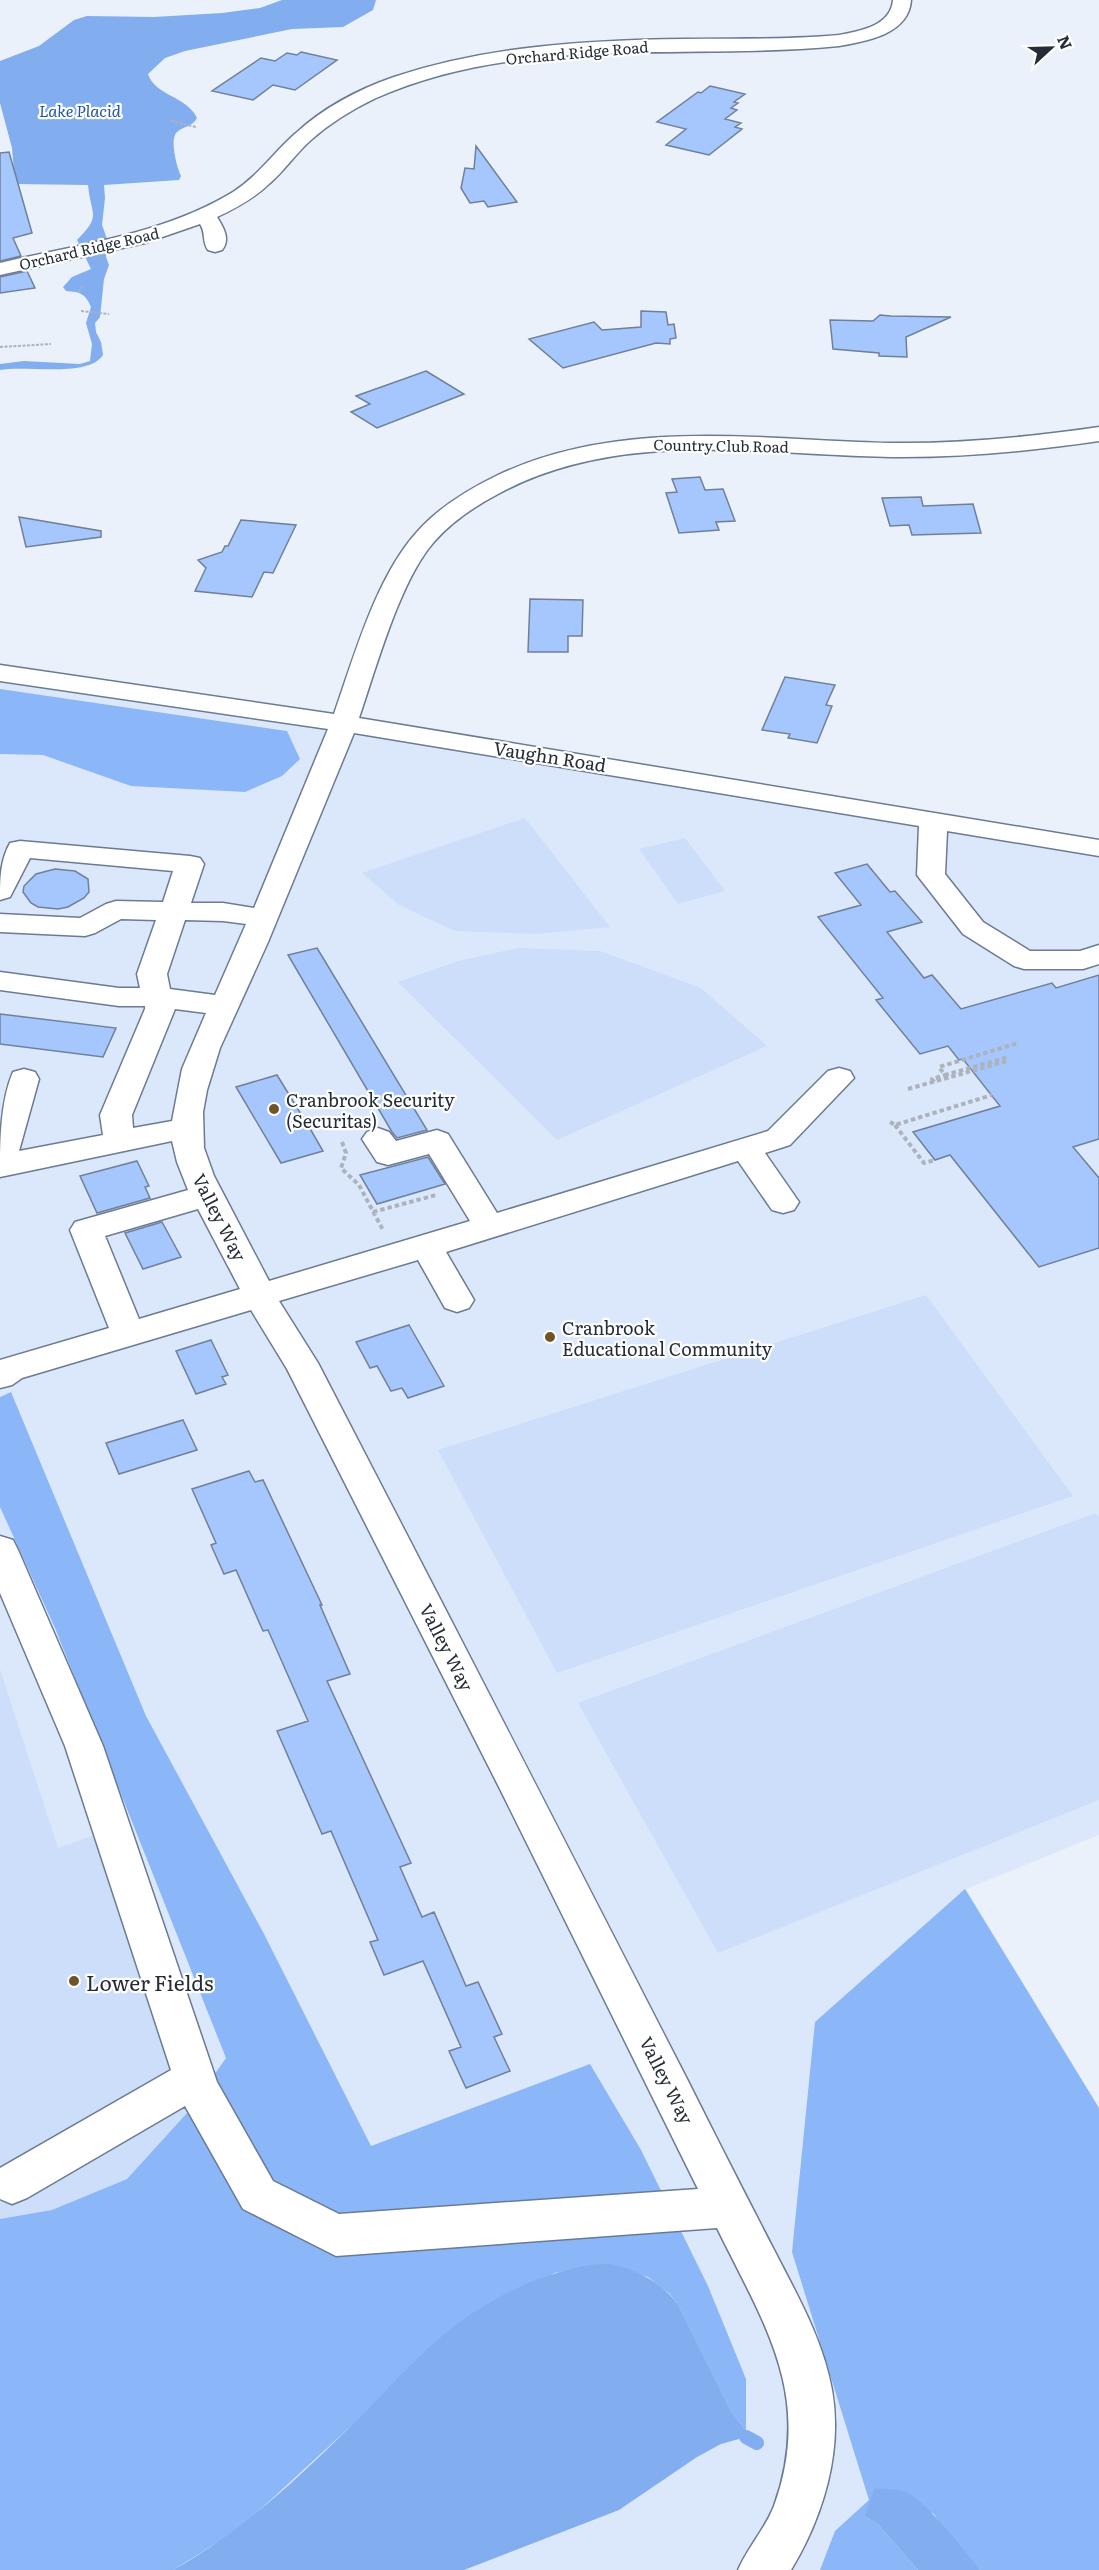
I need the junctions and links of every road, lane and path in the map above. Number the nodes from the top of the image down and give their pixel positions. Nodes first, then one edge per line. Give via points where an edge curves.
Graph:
1 (902, 0) edge
2 (171, 122) dead end
3 (196, 127) dead end
4 (205, 215) junction
5 (215, 246) dead end
6 (0, 269) edge
7 (82, 286) dead end
8 (79, 292) dead end
9 (81, 311) dead end
10 (109, 314) dead end
11 (51, 345) dead end
12 (0, 347) edge
13 (1099, 434) edge
14 (0, 673) edge
15 (344, 723) junction
16 (933, 820) junction
17 (1099, 848) edge
18 (0, 891) edge
19 (174, 910) junction
20 (263, 918) junction
21 (0, 923) edge
22 (1099, 954) edge
23 (0, 981) edge
24 (157, 996) junction
25 (225, 1006) junction
26 (1018, 1042) dead end
27 (945, 1075) junction
28 (839, 1078) dead end
29 (24, 1079) dead end
30 (934, 1082) junction
31 (908, 1089) dead end
32 (992, 1095) dead end
33 (890, 1122) dead end
34 (895, 1125) junction
35 (187, 1128) junction
36 (378, 1139) dead end
37 (119, 1142) junction
38 (342, 1142) dead end
39 (746, 1149) junction
40 (935, 1160) dead end
41 (0, 1165) edge
42 (465, 1186) junction
43 (208, 1195) junction
44 (783, 1202) dead end
45 (373, 1212) junction
46 (490, 1227) junction
47 (411, 1251) junction
48 (261, 1296) junction
49 (457, 1300) dead end
50 (128, 1334) junction
51 (0, 1376) edge
52 (0, 1550) edge
53 (194, 2079) junction
54 (12, 2184) dead end
55 (731, 2207) junction
56 (762, 2570) edge

1 - 4 street, Orchard Ridge Road via 900,13 886,26 851,38 573,49 494,59 411,79 346,106 309,131 261,182
2 - 3 path
4 - 5 street via 216,231
4 - 6 street, Orchard Ridge Road via 159,232
7 - 8 path
9 - 10 path
11 - 12 path
13 - 15 street, Country Club Road via 1032,444 937,449 670,442 604,450 534,468 454,512 414,551 373,636
14 - 15 street, Vaughn Road
15 - 16 street, Vaughn Road
15 - 20 street, Valley Way
16 - 17 street, Vaughn Road
16 - 22 street via 931,875 973,928 1024,960 1083,960
18 - 19 street via 20,849 190,864
19 - 20 street
19 - 21 street via 116,910 85,927
19 - 24 street via 152,974
20 - 25 street, Valley Way
23 - 24 street via 119,997
24 - 25 street
24 - 37 street via 160,1009 116,1115
25 - 35 street, Valley Way via 192,1087
26 - 27 path via 939,1067
27 - 30 path via 932,1079
27 - 30 path via 1005,1058 1007,1061
28 - 39 street via 779,1138
29 - 41 street
30 - 31 path
32 - 34 path
33 - 34 path
34 - 40 path via 924,1163
35 - 37 street
35 - 43 street, Valley Way via 194,1166
36 - 42 street via 388,1154 437,1141
37 - 41 street
38 - 45 path via 346,1153 341,1168 358,1185
39 - 44 street
39 - 46 street
42 - 45 path
42 - 46 street
43 - 48 street, Valley Way
43 - 50 street via 86,1230
45 - 47 path
46 - 47 street
47 - 48 street
47 - 49 street
48 - 50 street
48 - 55 street, Valley Way via 334,1426
50 - 51 street via 10,1369
52 - 53 street via 84,1746
53 - 54 street
53 - 55 street via 258,2195 336,2235
55 - 56 street, Valley Way via 792,2332 811,2398 811,2447 804,2483 788,2528

